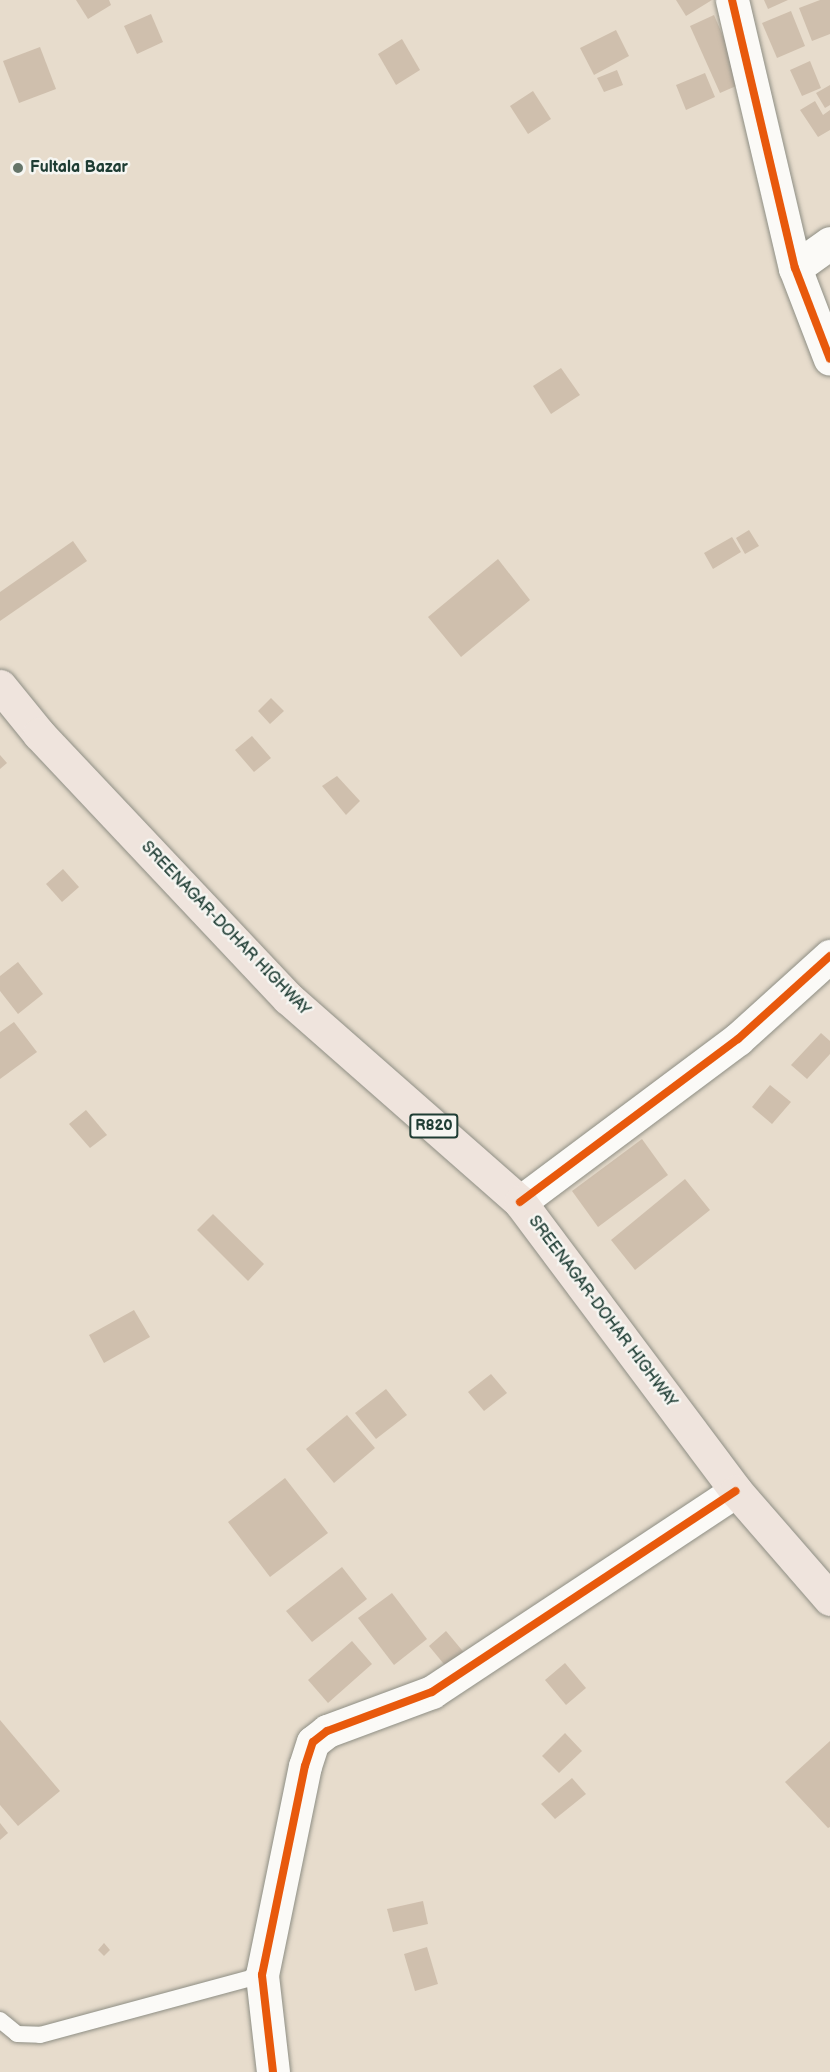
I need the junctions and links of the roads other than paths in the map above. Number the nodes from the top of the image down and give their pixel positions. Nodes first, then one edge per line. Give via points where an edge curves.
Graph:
1 (732, 0) edge
2 (830, 243) edge
3 (795, 268) junction
4 (830, 359) edge
5 (0, 686) edge
6 (830, 956) edge
7 (520, 1202) junction
8 (736, 1491) junction
9 (830, 1599) edge
10 (262, 1975) junction
11 (0, 2020) edge
12 (273, 2072) edge

1 - 3 street
2 - 3 street
3 - 4 street
5 - 7 main road, SREENAGAR-DOHAR HIGHWAY / R820 via 39,734 288,998
6 - 7 street via 738,1039
7 - 8 main road, SREENAGAR-DOHAR HIGHWAY / R820
8 - 9 main road, SREENAGAR-DOHAR HIGHWAY / R820
8 - 10 street via 432,1692 327,1731 313,1742
10 - 11 lane via 40,2035 17,2034
10 - 12 street

